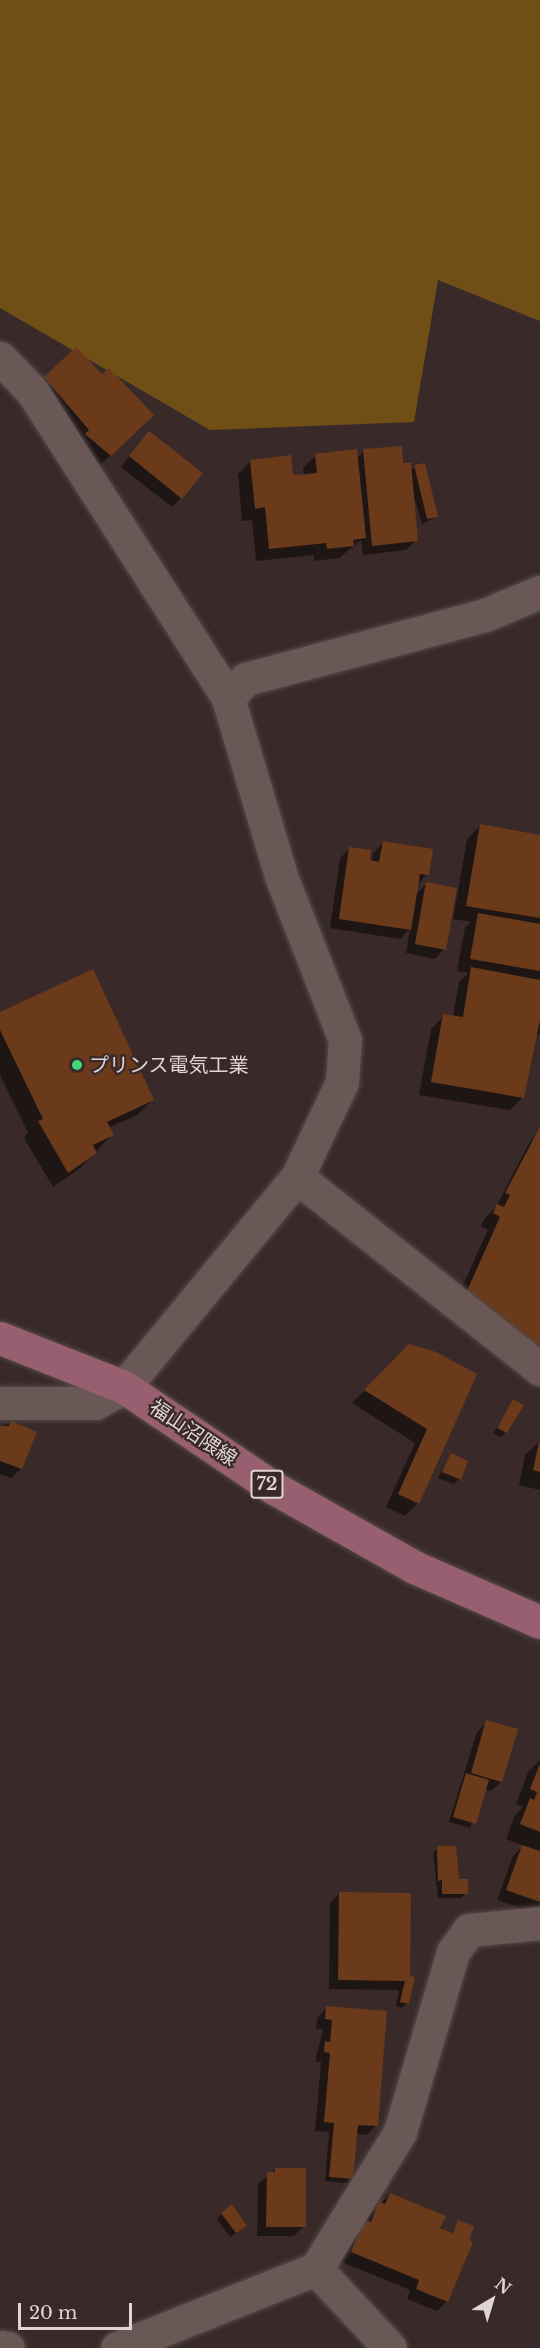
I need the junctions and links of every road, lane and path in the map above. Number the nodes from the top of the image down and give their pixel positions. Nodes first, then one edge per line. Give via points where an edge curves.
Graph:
1 (0, 358) edge
2 (540, 592) edge
3 (228, 698) junction
4 (297, 1178) junction
5 (0, 1338) edge
6 (540, 1369) edge
7 (124, 1387) junction
8 (0, 1403) edge
9 (540, 1622) edge
10 (540, 1923) edge
11 (316, 2269) junction
12 (0, 2347) edge
13 (8, 2348) edge
14 (117, 2348) edge
15 (390, 2348) edge

1 - 3 street via 32,391
2 - 3 street via 485,615 246,679
3 - 4 street via 281,876 345,1040 342,1082
4 - 6 street
4 - 7 street
5 - 7 main road, 福山沼隈線 / 72
7 - 8 street via 94,1403
7 - 9 main road, 福山沼隈線 / 72 via 274,1488 414,1567
10 - 11 street via 469,1930 453,1952 400,2132
11 - 14 street
11 - 15 street
12 - 13 street

